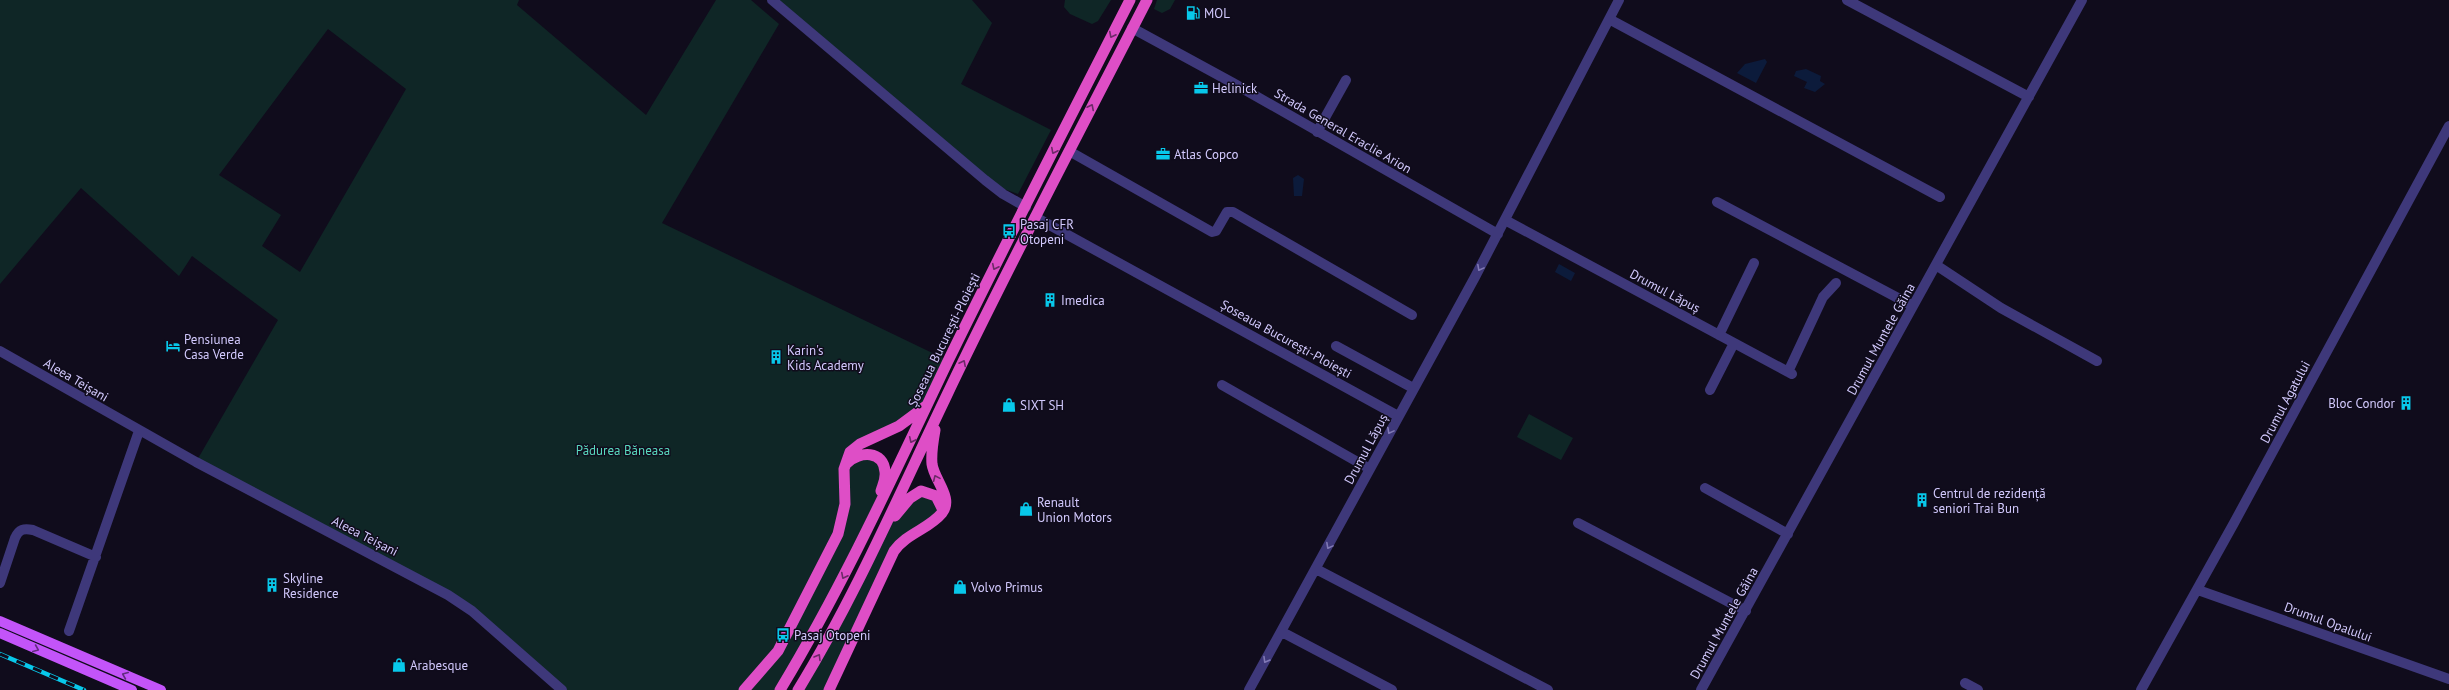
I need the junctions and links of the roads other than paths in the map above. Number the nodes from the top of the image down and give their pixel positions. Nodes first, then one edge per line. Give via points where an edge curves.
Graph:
1 (772, 0) edge
2 (1130, 0) edge
3 (1147, 0) edge
4 (1619, 0) edge
5 (1847, 0) edge
6 (2082, 0) edge
7 (1608, 19) junction
8 (1132, 28) junction
9 (1346, 80) dead end
10 (2029, 97) junction
11 (2449, 126) edge
12 (1317, 132) junction
13 (1069, 151) junction
14 (1940, 197) dead end
15 (1717, 202) dead end
16 (1026, 207) junction
17 (1035, 217) junction
18 (1505, 220) junction
19 (1498, 234) junction
20 (1754, 263) dead end
21 (1936, 265) junction
22 (1836, 283) dead end
23 (1913, 306) junction
24 (1412, 315) dead end
25 (1719, 335) junction
26 (1734, 343) junction
27 (1336, 346) dead end
28 (0, 351) edge
29 (2097, 361) dead end
30 (1222, 385) dead end
31 (1414, 388) junction
32 (1710, 390) dead end
33 (928, 404) junction
34 (938, 414) junction
35 (1398, 416) junction
36 (139, 431) junction
37 (844, 469) junction
38 (1370, 469) junction
39 (1705, 488) dead end
40 (942, 514) junction
41 (872, 521) junction
42 (1578, 523) dead end
43 (886, 527) junction
44 (1788, 534) junction
45 (96, 557) junction
46 (1316, 569) junction
47 (0, 583) edge
48 (2198, 590) junction
49 (1746, 611) junction
50 (0, 622) edge
51 (69, 630) dead end
52 (1282, 632) junction
53 (0, 634) edge
54 (2449, 679) edge
55 (1965, 683) dead end
56 (1254, 689) edge
57 (132, 690) edge
58 (161, 690) edge
59 (562, 690) edge
60 (744, 690) edge
61 (780, 690) edge
62 (798, 690) edge
63 (829, 690) edge
64 (1392, 690) edge
65 (1548, 690) edge
66 (1701, 690) edge
67 (1978, 690) edge
68 (2141, 690) edge

1 - 16 street via 984,180
2 -> 16 highway, Șoseaua București-Ploiești
3 - 8 highway, Șoseaua București-Ploiești
4 - 7 street, Drumul Lăpuș
5 - 10 street
6 - 10 street, Drumul Muntele Găina
7 - 14 street
7 - 18 street, Drumul Lăpuș
8 - 12 street, Strada General Eraclie Arion
13 -> 8 highway, Șoseaua București-Ploiești
9 - 12 street
10 - 21 street, Drumul Muntele Găina
11 - 48 street, Drumul Agatului
12 - 19 street, Strada General Eraclie Arion
13 - 17 highway, Șoseaua București-Ploiești
13 - 24 street via 1210,231 1216,231 1227,212 1233,212
15 - 23 street
16 -> 33 highway, Șoseaua București-Ploiești
34 -> 17 highway, Șoseaua București-Ploiești
17 - 35 street, Șoseaua București-Ploiești
18 - 19 street, Drumul Lăpuș
18 - 25 street, Drumul Lăpuș
19 -> 31 street, Drumul Lăpuș
20 - 25 street
21 - 23 street, Drumul Muntele Găina
21 - 29 street via 2001,308
22 - 26 street, Drumul Lăpuș via 1823,297 1790,373
23 - 44 street, Drumul Muntele Găina
25 - 26 street, Drumul Lăpuș
26 - 32 street
27 - 31 street
28 - 36 street, Aleea Teișani
30 - 38 street
31 - 35 street, Drumul Lăpuș
33 - 37 highway via 895,429 854,448 846,458
33 -> 41 highway, Șoseaua București-Ploiești
40 -> 34 highway via 946,500 932,461
34 - 43 highway, Șoseaua București-Ploiești
35 -> 38 street, Drumul Lăpuș
36 - 45 street
36 - 59 street, Aleea Teișani via 448,595 472,611
37 - 41 highway via 852,458 863,453 874,455 882,462 885,471 884,481
37 - 60 highway via 844,513 833,544 778,651
38 -> 46 street, Drumul Lăpuș
39 - 44 street
40 - 43 highway via 942,505 936,496 921,491 910,498
40 - 63 highway via 906,538 894,551
41 -> 61 highway, Șoseaua București-Ploiești via 812,637
42 - 49 street
62 -> 43 highway, Șoseaua București-Ploiești via 825,645
44 - 49 street, Drumul Muntele Găina
45 - 47 street via 24,528 14,538
45 - 51 street
46 - 52 street, Drumul Lăpuș
46 - 65 street
48 - 54 street, Drumul Opalului
48 - 68 street, Drumul Agatului
49 - 66 street, Drumul Muntele Găina
58 -> 50 main road
52 -> 56 street, Drumul Lăpuș
52 - 64 street
53 -> 57 main road
55 - 67 street

